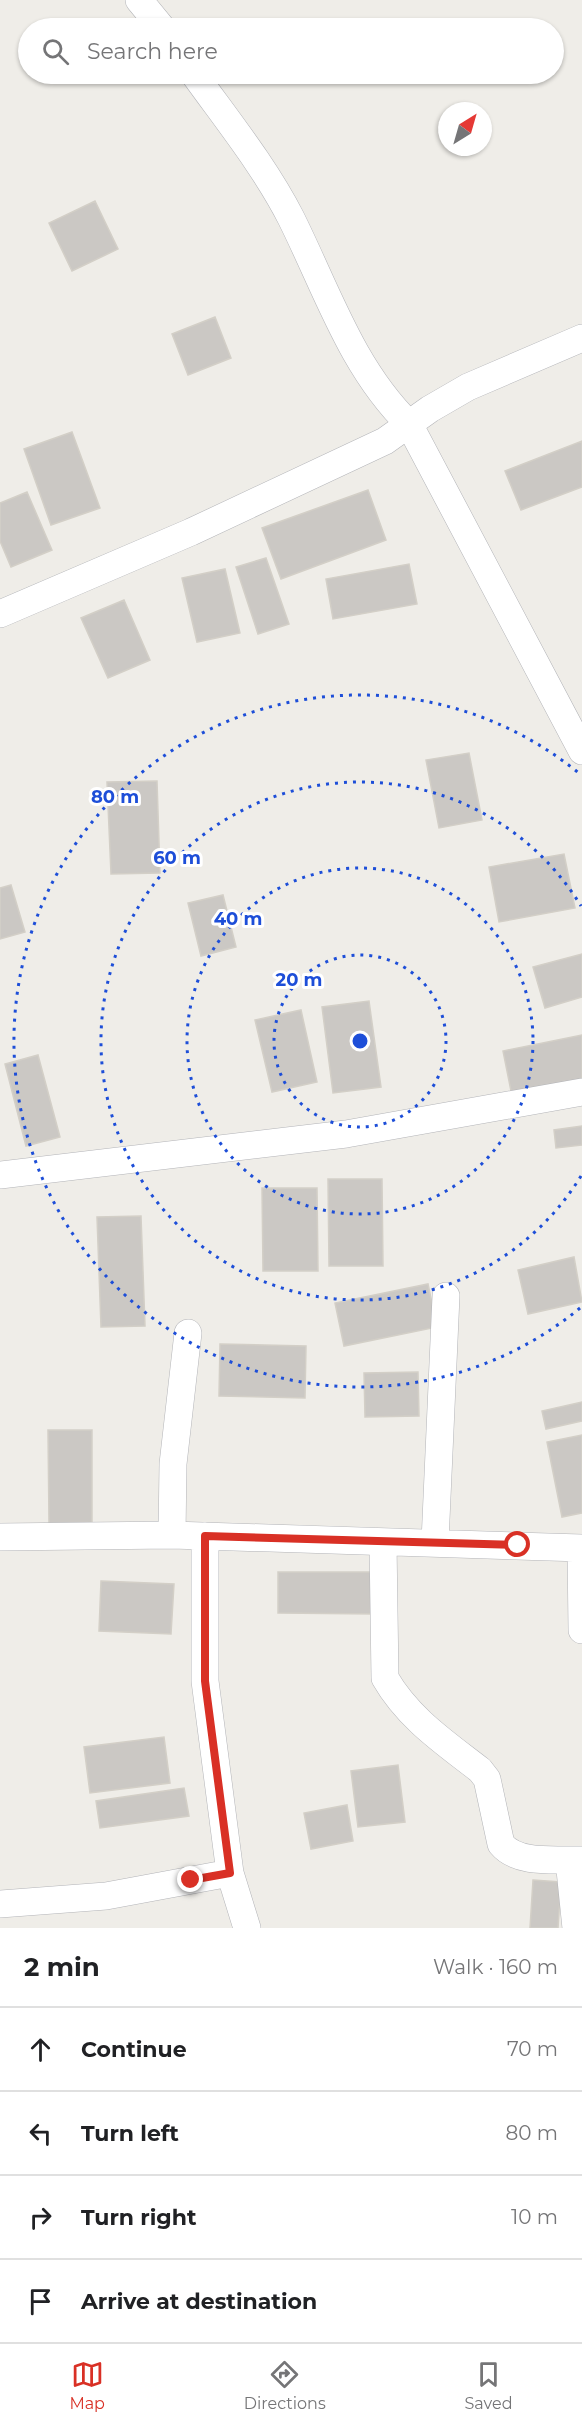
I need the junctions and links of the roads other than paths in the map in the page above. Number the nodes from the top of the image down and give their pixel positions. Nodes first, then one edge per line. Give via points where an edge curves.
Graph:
1 (139, 0) edge
2 (153, 18) edge
3 (201, 84) edge
4 (582, 338) edge
5 (409, 424) junction
6 (0, 614) edge
7 (582, 752) edge
8 (582, 1092) edge
9 (0, 1175) edge
10 (446, 1296) dead end
11 (188, 1333) dead end
12 (172, 1535) junction
13 (205, 1536) junction
14 (0, 1537) edge
15 (435, 1542) junction
16 (383, 1543) junction
17 (581, 1548) edge
18 (582, 1630) edge
19 (575, 1860) edge
20 (230, 1873) junction
21 (0, 1904) edge
22 (247, 1928) edge
23 (576, 1928) edge

1 - 2 street
3 - 5 street via 248,148 290,217 328,302 362,365 378,390
4 - 5 street via 468,387
5 - 6 street via 385,441 191,532
5 - 7 street
8 - 9 street via 346,1134
10 - 15 street
11 - 12 street via 173,1464
12 - 13 street
12 - 14 street
13 - 16 street
13 - 20 street via 205,1681
15 - 16 street
15 - 17 street
16 - 19 street via 385,1678 396,1697 414,1718 487,1779 501,1844 507,1852 517,1857
17 - 18 street
19 - 23 street
20 - 21 street via 106,1896
20 - 22 street

